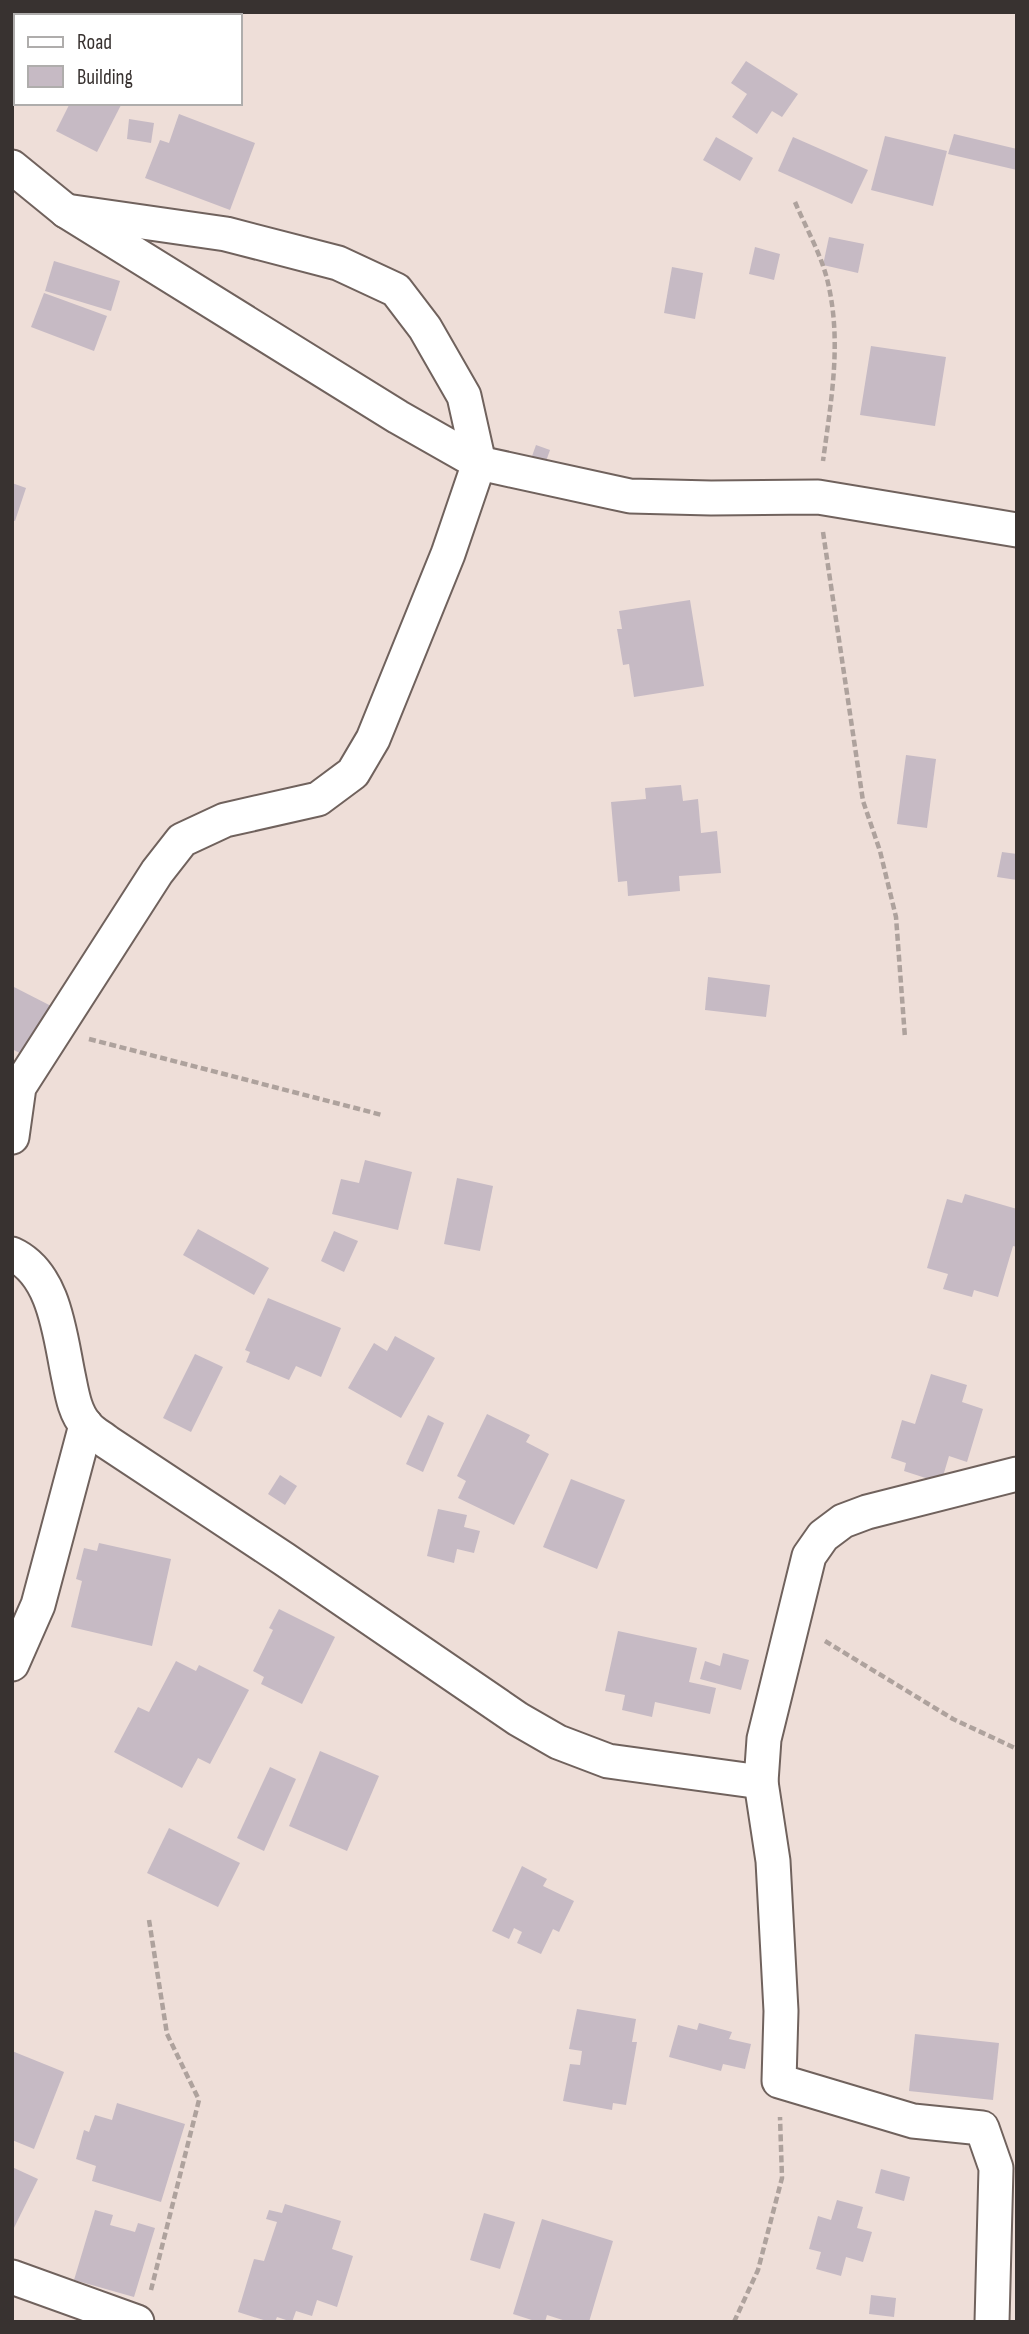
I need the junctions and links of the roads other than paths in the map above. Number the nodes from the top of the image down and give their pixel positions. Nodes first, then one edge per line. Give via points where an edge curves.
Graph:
1 (12, 167) edge
2 (66, 211) junction
3 (478, 463) junction
4 (1017, 530) edge
5 (16, 1085) edge
6 (12, 1137) edge
7 (12, 1254) edge
8 (86, 1425) junction
9 (1017, 1474) edge
10 (12, 1664) edge
11 (761, 1782) junction
12 (12, 2277) edge
13 (143, 2309) edge
14 (992, 2322) edge

1 - 2 street
2 - 3 street
2 - 3 street via 226,234 338,263 396,290 425,328 464,396
3 - 4 street via 630,496 818,496
3 - 5 street via 448,554 373,738 353,773 318,799 225,820 181,840
5 - 6 street
7 - 8 street via 42,1279 55,1315 74,1402
8 - 10 street via 38,1605
8 - 11 street via 517,1719 558,1742 608,1761
9 - 11 street via 867,1512 843,1521 823,1536 809,1556 792,1620 765,1739
11 - 14 street via 773,1861 781,2011 779,2081 913,2121 982,2128 996,2168
12 - 13 street

